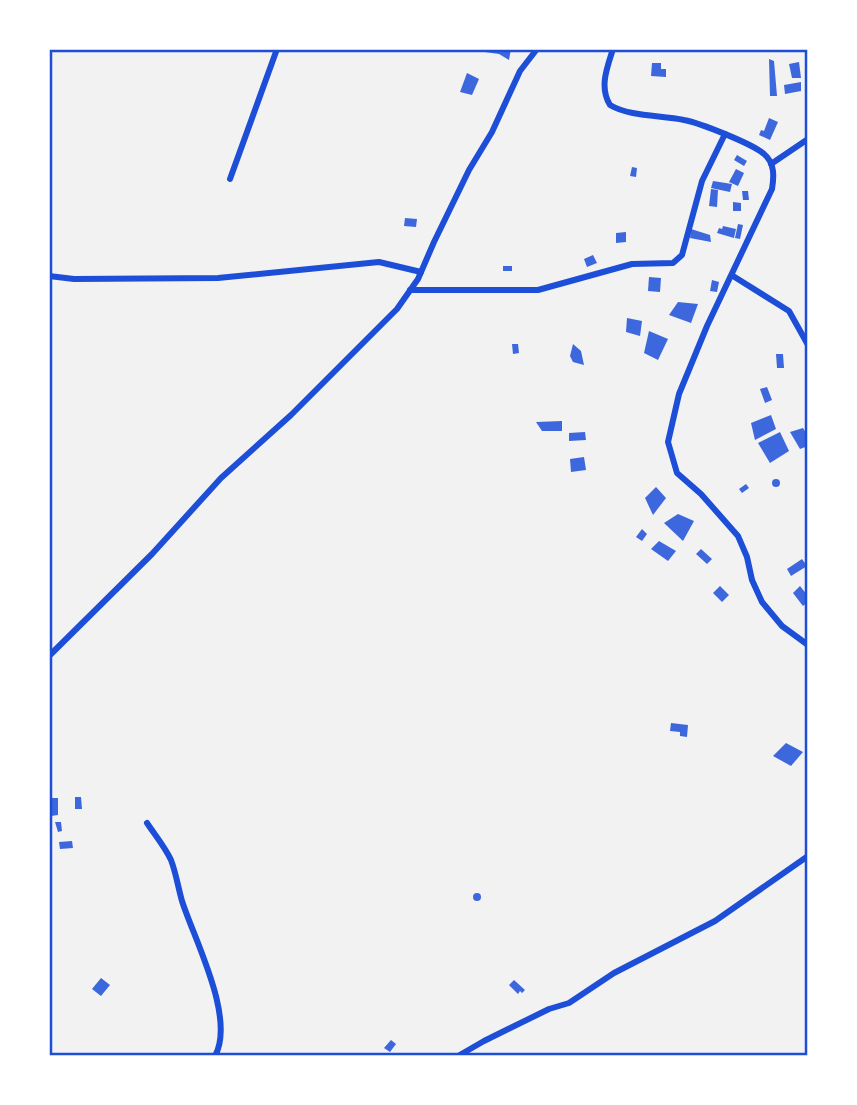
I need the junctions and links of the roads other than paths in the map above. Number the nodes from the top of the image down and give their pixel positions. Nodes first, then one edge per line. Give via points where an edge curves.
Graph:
1 (277, 49) edge
2 (537, 49) edge
3 (610, 50) edge
4 (725, 134) junction
5 (808, 139) edge
6 (771, 164) junction
7 (230, 179) dead end
8 (421, 272) junction
9 (49, 276) edge
10 (733, 276) junction
11 (410, 290) junction
12 (808, 345) edge
13 (808, 645) edge
14 (49, 656) edge
15 (147, 823) dead end
16 (808, 856) edge
17 (215, 1056) edge
18 (458, 1056) edge

1 - 7 street
2 - 8 street via 520,71
3 - 4 street via 604,95 610,105 687,120
4 - 6 street via 764,154
4 - 11 street via 702,181 682,255 673,263 632,264 538,290
5 - 6 street
6 - 10 street via 772,190
8 - 9 street via 379,262 218,278
8 - 11 street
10 - 12 street via 789,311
10 - 13 street via 679,394 668,442 677,473 738,536 762,602 782,626
11 - 14 street via 397,309 221,478
15 - 17 street via 170,857 211,976 220,1016
16 - 18 street via 715,921 614,973 569,1003

